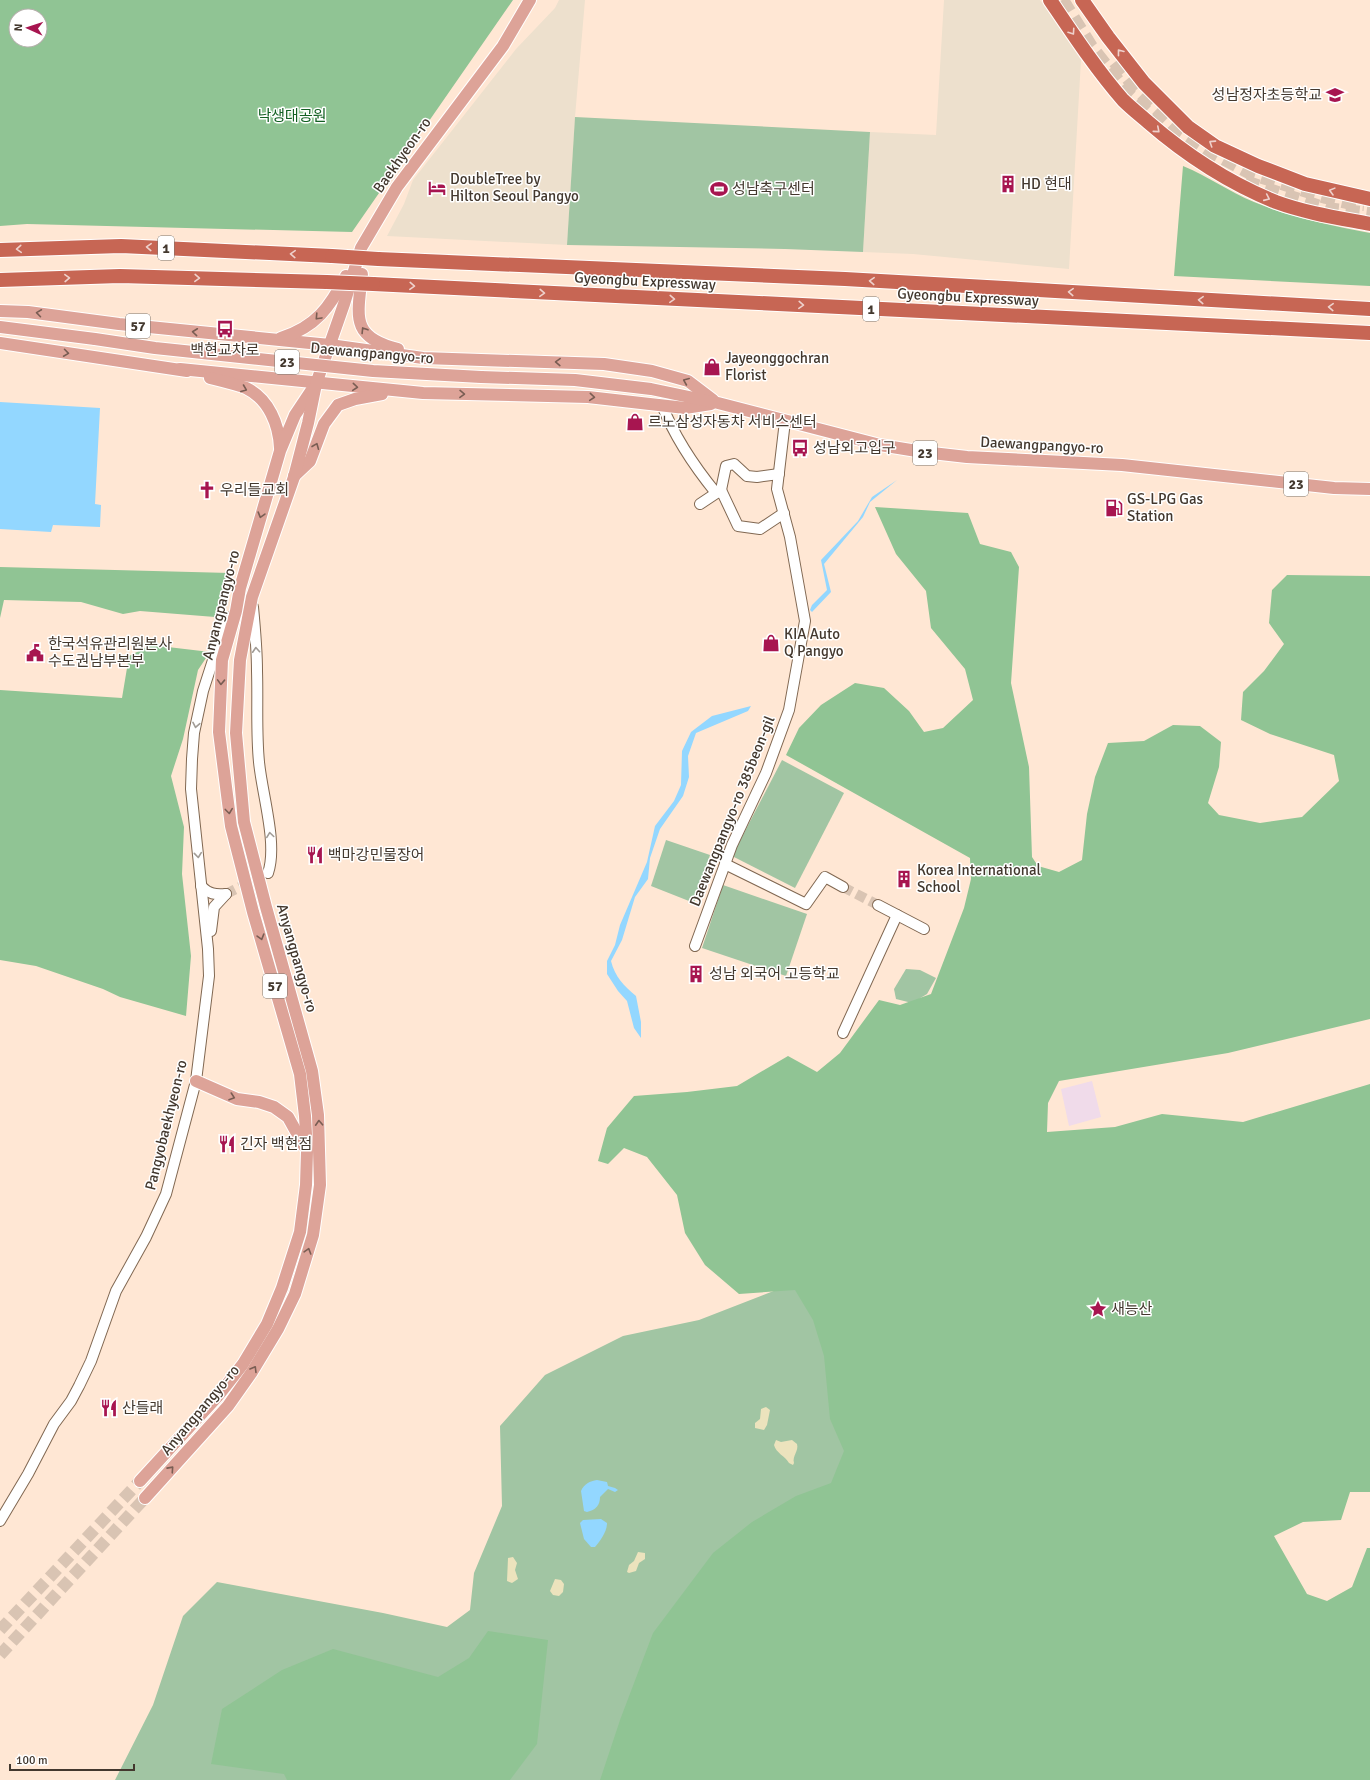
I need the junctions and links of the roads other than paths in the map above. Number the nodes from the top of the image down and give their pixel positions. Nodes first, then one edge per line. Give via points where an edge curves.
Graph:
1 (530, 0) edge
2 (1050, 0) edge
3 (1082, 0) edge
4 (1370, 199) edge
5 (1370, 224) edge
6 (361, 248) junction
7 (0, 250) edge
8 (0, 280) edge
9 (1370, 309) edge
10 (0, 311) edge
11 (0, 327) edge
12 (1370, 333) edge
13 (276, 340) junction
14 (0, 343) edge
15 (330, 345) junction
16 (423, 358) junction
17 (180, 369) junction
18 (316, 384) junction
19 (423, 393) junction
20 (718, 403) junction
21 (662, 405) junction
22 (784, 421) junction
23 (280, 451) junction
24 (779, 474) junction
25 (294, 477) junction
26 (1370, 489) edge
27 (718, 492) junction
28 (700, 504) dead end
29 (784, 513) junction
30 (252, 597) junction
31 (236, 610) junction
32 (725, 864) junction
33 (268, 873) dead end
34 (201, 886) junction
35 (843, 887) tunnel mouth
36 (878, 905) tunnel mouth
37 (897, 915) junction
38 (924, 929) dead end
39 (695, 946) dead end
40 (208, 948) junction
41 (843, 1033) dead end
42 (196, 1081) junction
43 (307, 1152) junction
44 (140, 1481) tunnel mouth
45 (145, 1498) tunnel mouth
46 (0, 1521) edge

1 - 6 main road, Baekhyeon-ro via 503,46 397,187
2 -> 5 highway via 1088,56 1124,101 1170,141 1198,161 1238,185 1277,202 1312,213
4 -> 3 highway via 1305,184 1215,146 1188,127 1144,83
6 -> 13 main road via 337,292 311,325
6 - 15 main road, Baekhyeon-ro
16 -> 6 main road via 386,346 369,337 362,329 358,313 362,270
9 -> 7 highway, Gyeongbu Expressway / 1, bridge via 837,279 121,246
8 -> 12 highway, Gyeongbu Expressway / 1, bridge via 120,276 327,282
13 -> 10 main road, 57
11 - 20 main road, Daewangpangyo-ro / 23, bridge via 155,348 373,371 604,383
13 - 15 main road, Daewangpangyo-ro / 57
14 -> 17 main road, 57
15 - 16 main road, Daewangpangyo-ro
15 - 18 main road, Anyangpangyo-ro / 57
20 -> 16 main road, Daewangpangyo-ro via 688,381 604,364
17 - 18 main road, Daewangpangyo-ro
17 -> 23 main road, 57 via 247,389 262,400 272,415 279,433
18 -> 19 main road, Daewangpangyo-ro / 23
18 - 23 main road, Anyangpangyo-ro / 57 via 295,415
18 - 25 main road, Anyangpangyo-ro / 57
19 -> 21 main road, Daewangpangyo-ro via 588,397
25 -> 19 main road via 310,461 324,424 338,405 376,395
20 - 21 main road, Daewangpangyo-ro via 685,408
20 - 22 main road, Daewangpangyo-ro / 23
21 - 27 street via 671,429 699,473
22 - 24 street, Daewangpangyo-ro 385beon-gil
22 - 26 main road, Daewangpangyo-ro / 23 via 880,445 945,455 1122,465 1334,488
23 -> 31 main road, Anyangpangyo-ro / 57 via 240,588
24 - 27 street via 747,476 734,464 726,466
24 - 29 street, Daewangpangyo-ro 385beon-gil via 777,489
25 - 30 main road, Anyangpangyo-ro / 57
27 - 28 street
27 - 29 street via 738,526 760,529
29 - 32 street, Daewangpangyo-ro 385beon-gil via 805,621 789,710 766,773
33 -> 30 street via 272,863 259,762
45 -> 30 main road, Anyangpangyo-ro / 57 via 228,1406 278,1329 295,1294 313,1235 320,1185 318,1115 312,1071 244,822 236,733 240,660
31 -> 34 street, Pangyobaekhyeon-ro via 223,629 203,691 194,733 192,788
31 -> 43 main road, Anyangpangyo-ro / 57 via 222,660 219,732 231,826 300,1074
32 - 35 street via 806,904 824,877
32 - 39 street, Daewangpangyo-ro 385beon-gil
34 - 40 street, Pangyobaekhyeon-ro
34 - 40 street via 212,894 226,894 214,907
36 - 37 street
37 - 38 street
37 - 41 street
40 - 42 street, Pangyobaekhyeon-ro via 209,976
42 -> 43 main road via 237,1099 274,1107 288,1117
42 - 46 street, Pangyobaekhyeon-ro via 166,1194 116,1291 91,1361 79,1386 54,1424
43 - 44 main road, Anyangpangyo-ro / 57 via 300,1232 267,1324 217,1397

